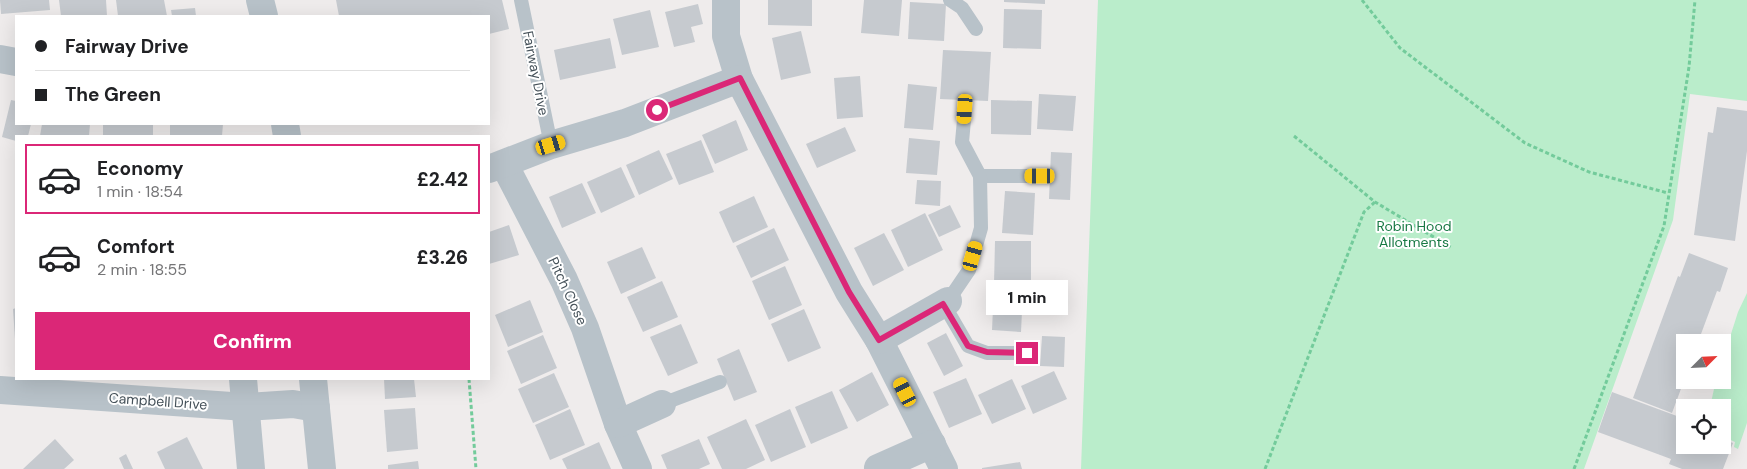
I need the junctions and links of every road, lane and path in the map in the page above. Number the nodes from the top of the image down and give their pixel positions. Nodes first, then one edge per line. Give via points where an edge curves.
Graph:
1 (260, 0) edge
2 (521, 0) edge
3 (726, 0) edge
4 (950, 0) edge
5 (1362, 0) edge
6 (1695, 0) edge
7 (264, 15) edge
8 (976, 29) dead end
9 (0, 59) edge
10 (15, 62) edge
11 (740, 78) junction
12 (965, 109) dead end
13 (1294, 136) dead end
14 (551, 145) junction
15 (496, 166) edge
16 (980, 176) junction
17 (1040, 176) dead end
18 (1668, 194) junction
19 (1375, 202) junction
20 (1452, 248) dead end
21 (946, 302) junction
22 (879, 340) junction
23 (1027, 353) dead end
24 (243, 380) edge
25 (313, 380) edge
26 (469, 380) edge
27 (720, 382) dead end
28 (0, 390) edge
29 (662, 404) joint
30 (246, 407) junction
31 (316, 408) junction
32 (618, 424) junction
33 (932, 444) junction
34 (876, 468) edge
35 (251, 469) edge
36 (322, 469) edge
37 (476, 469) edge
38 (638, 469) edge
39 (944, 469) edge
40 (1265, 469) edge
41 (1574, 469) edge

1 - 7 street
2 - 14 lane, Fairway Drive
3 - 11 street via 726,36
4 - 8 lane via 962,8
5 - 18 path via 1400,48 1525,143 1589,172
6 - 18 path via 1689,67
9 - 10 street
11 - 14 street via 625,123
11 - 22 street via 849,292
12 - 16 lane via 962,142
13 - 19 path
14 - 15 street
15 - 32 street, Pitch Close via 564,280 585,328
16 - 17 lane
16 - 21 lane via 981,228 969,270
18 - 41 path via 1664,226
19 - 20 path
19 - 40 path via 1364,212
21 - 22 street
21 - 23 lane via 968,346 987,352
22 - 33 street
24 - 30 street
25 - 31 street
26 - 37 path
27 - 29 lane
28 - 30 street, Campbell Drive
29 - 32 street
30 - 31 street, Campbell Drive via 293,404
30 - 35 street
31 - 36 street
32 - 38 street, Pitch Close
33 - 34 street
33 - 39 street

